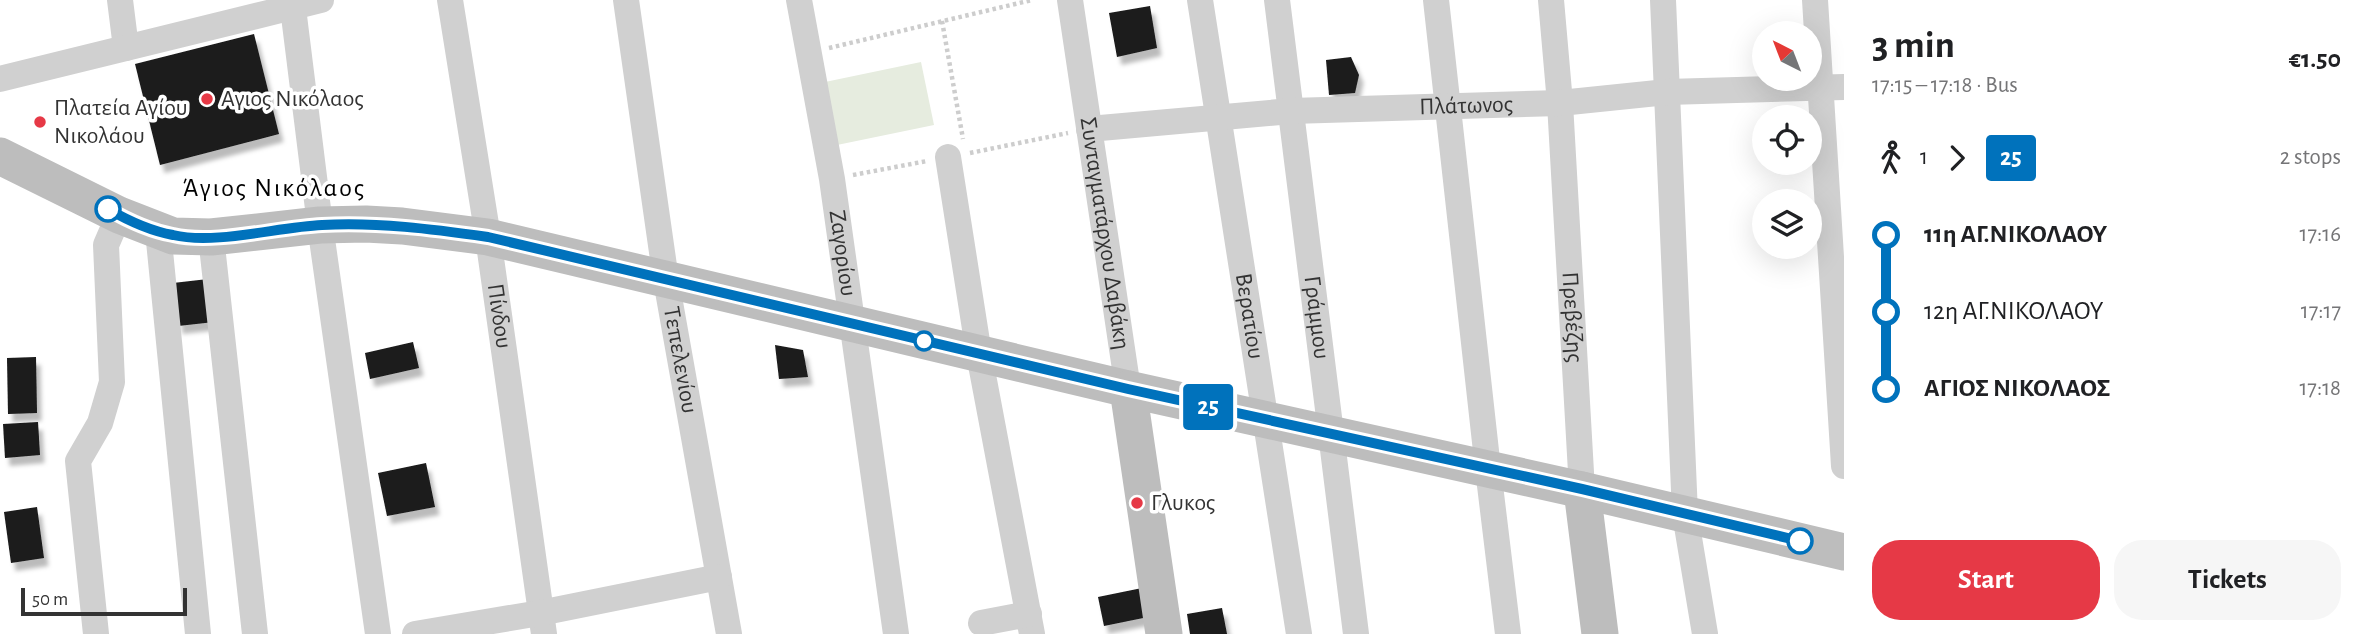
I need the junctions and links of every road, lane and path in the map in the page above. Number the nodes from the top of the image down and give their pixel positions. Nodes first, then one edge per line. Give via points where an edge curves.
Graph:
1 (120, 0) edge
2 (321, 0) edge
3 (450, 0) edge
4 (626, 0) edge
5 (799, 0) edge
6 (1032, 0) edge
7 (1070, 0) edge
8 (1200, 0) edge
9 (1277, 0) edge
10 (1436, 0) edge
11 (1551, 0) edge
12 (1662, 0) edge
13 (1815, 0) edge
14 (292, 4) edge
15 (942, 22) junction
16 (126, 48) junction
17 (809, 53) junction
18 (0, 79) edge
19 (1832, 87) edge
20 (1667, 92) junction
21 (1560, 103) junction
22 (1447, 106) junction
23 (1291, 111) junction
24 (1219, 117) junction
25 (1089, 129) junction
26 (956, 148) joint
27 (0, 156) edge
28 (119, 215) junction
29 (320, 225) junction
30 (158, 231) junction
31 (211, 237) junction
32 (488, 237) junction
33 (667, 280) junction
34 (854, 324) junction
35 (979, 354) junction
36 (1128, 389) junction
37 (1265, 419) junction
38 (1331, 434) junction
39 (1844, 466) edge
40 (1488, 469) junction
41 (1582, 489) junction
42 (1685, 514) junction
43 (1844, 552) edge
44 (719, 577) junction
45 (981, 622) dead end
46 (542, 623) edge
47 (1030, 624) edge
48 (96, 634) edge
49 (198, 634) edge
50 (255, 634) edge
51 (377, 634) edge
52 (415, 634) edge
53 (729, 634) edge
54 (896, 634) edge
55 (1164, 634) edge
56 (1299, 634) edge
57 (1356, 634) edge
58 (1508, 634) edge
59 (1600, 634) edge
60 (1705, 634) edge

1 - 16 street
2 - 14 street
3 - 32 street, Πίνδου
4 - 33 street, Τεπελενίου
5 - 17 street, Ζαγορίου
6 - 15 path
7 - 25 street, Συνταγματάρχου Δαβάκη
8 - 24 street, Βερατίου
9 - 23 street, Γράμμου
10 - 22 street
11 - 21 street, Πρεβέζης
12 - 20 street
13 - 19 street
14 - 16 street
14 - 29 street
15 - 17 path
15 - 26 path
16 - 18 street
17 - 34 street, Ζαγορίου
19 - 20 street, Πλάτωνος
19 - 39 street
20 - 21 street, Πλάτωνος
20 - 42 street
21 - 22 street, Πλάτωνος
21 - 41 street, Πρεβέζης
22 - 23 street, Πλάτωνος
22 - 40 street
23 - 24 street, Πλάτωνος
23 - 38 street, Γράμμου
24 - 25 street, Πλάτωνος
24 - 37 street, Βερατίου
25 - 36 street, Συνταγματάρχου Δαβάκη
26 - 35 street
27 - 28 street
28 - 30 street
28 - 48 street via 106,245 112,382 100,423 78,461
29 - 31 street
29 - 32 street via 401,226
29 - 51 street
30 - 31 street
30 - 49 street
31 - 50 street
32 - 33 street
32 - 46 street, Πίνδου
33 - 34 street
33 - 44 street, Τεπελενίου
34 - 35 street
34 - 54 street, Ζαγορίου
35 - 36 street
35 - 47 street
36 - 37 street
36 - 55 street, Συνταγματάρχου Δαβάκη
37 - 38 street
37 - 56 street, Βερατίου
38 - 40 street
38 - 57 street, Γράμμου
40 - 41 street
40 - 58 street
41 - 42 street
41 - 59 street, Πρεβέζης
42 - 43 street
42 - 60 street
44 - 46 street
44 - 53 street, Τεπελενίου
45 - 47 street
46 - 52 street

